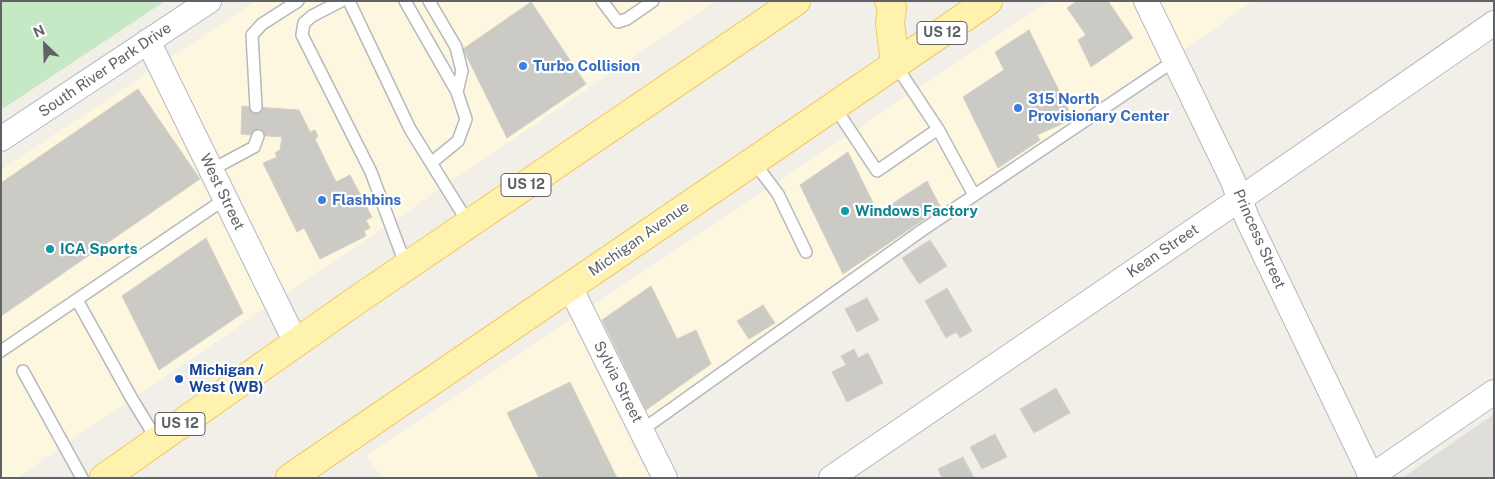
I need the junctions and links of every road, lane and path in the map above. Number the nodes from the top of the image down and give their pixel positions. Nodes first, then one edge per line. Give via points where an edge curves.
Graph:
1 (209, 1) edge
2 (298, 1) edge
3 (341, 1) edge
4 (349, 1) edge
5 (405, 1) edge
6 (429, 1) edge
7 (602, 1) edge
8 (653, 1) edge
9 (889, 1) edge
10 (988, 1) edge
11 (1146, 1) edge
12 (784, 4) edge
13 (1494, 23) edge
14 (148, 41) junction
15 (1174, 61) junction
16 (896, 64) junction
17 (457, 92) junction
18 (834, 106) junction
19 (256, 107) dead end
20 (938, 129) junction
21 (258, 136) dead end
22 (1, 139) edge
23 (753, 161) junction
24 (431, 163) junction
25 (211, 170) junction
26 (974, 196) junction
27 (225, 199) junction
28 (1240, 199) junction
29 (469, 224) junction
30 (806, 252) dead end
31 (406, 266) junction
32 (570, 287) junction
33 (77, 300) junction
34 (296, 343) junction
35 (1, 352) edge
36 (23, 371) dead end
37 (1494, 392) edge
38 (642, 430) junction
39 (158, 440) junction
40 (1371, 477) edge
41 (82, 478) edge
42 (104, 478) edge
43 (290, 478) edge
44 (665, 478) edge
45 (831, 478) edge

1 - 14 street, South River Park Drive
2 - 19 lane via 262,24 252,35
3 - 31 lane via 312,16 304,23 302,35 371,172
4 - 24 lane via 410,129
5 - 17 lane
6 - 17 lane via 456,47 462,71
7 - 8 lane via 618,22
9 - 16 main road
10 - 16 main road, Michigan Avenue / US 12
11 - 15 street, Princess Street
12 - 29 main road, US 12
13 - 28 street, Kean Street
14 - 22 street, South River Park Drive
14 - 25 street, West Street
15 - 26 lane
15 - 28 street, Princess Street
16 - 18 main road, Michigan Avenue / US 12
16 - 20 lane
17 - 24 lane via 466,119 458,141
18 - 20 lane via 877,171
18 - 23 main road, Michigan Avenue / US 12
20 - 26 lane
21 - 25 lane via 254,147
23 - 30 lane via 778,194
23 - 32 main road, Michigan Avenue / US 12
24 - 29 lane
25 - 27 street, West Street
26 - 38 lane
27 - 33 lane
27 - 34 street, West Street
28 - 40 street, Princess Street
28 - 45 street, Kean Street
29 - 31 main road, US 12
31 - 34 main road, US 12
32 - 38 street, Sylvia Street
32 - 43 main road, Michigan Avenue / US 12
33 - 35 lane
33 - 39 lane
34 - 39 main road, US 12
36 - 41 lane
37 - 40 street
38 - 44 street, Sylvia Street
39 - 42 main road, US 12

